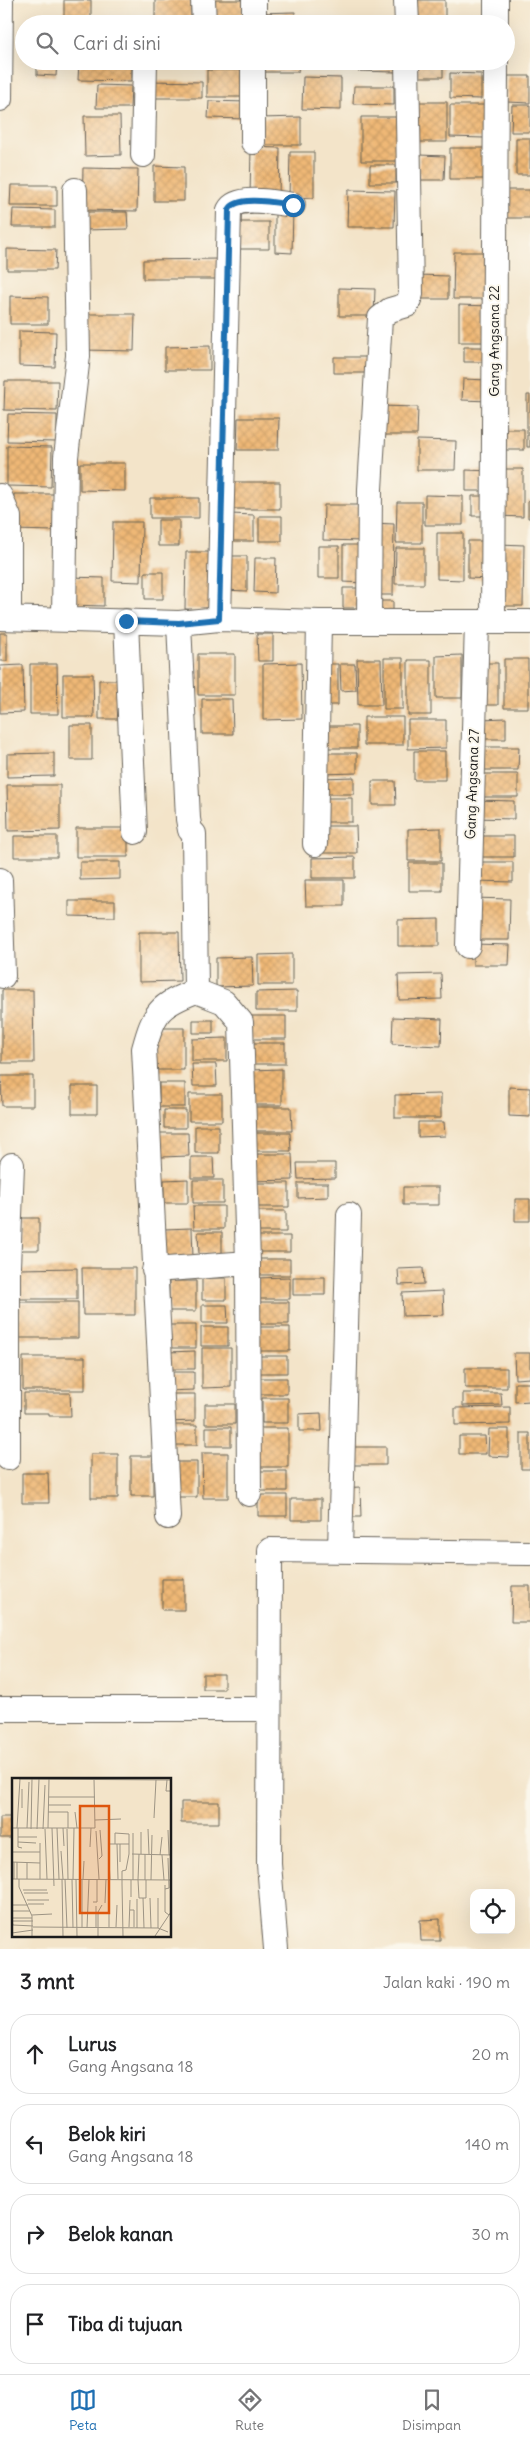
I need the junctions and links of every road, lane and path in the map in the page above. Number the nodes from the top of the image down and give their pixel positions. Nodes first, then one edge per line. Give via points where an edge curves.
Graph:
1 (1, 0) edge
2 (203, 0) edge
3 (254, 0) edge
4 (406, 0) edge
5 (496, 0) edge
6 (204, 15) edge
7 (254, 15) edge
8 (407, 15) edge
9 (496, 15) edge
10 (145, 70) edge
11 (254, 70) edge
12 (407, 70) edge
13 (496, 70) edge
14 (0, 99) edge
15 (252, 142) dead end
16 (143, 155) dead end
17 (75, 190) dead end
18 (293, 205) dead end
19 (0, 496) edge
20 (4, 618) edge
21 (64, 619) junction
22 (219, 619) junction
23 (369, 620) junction
24 (126, 621) junction
25 (187, 622) junction
26 (319, 622) junction
27 (485, 622) junction
28 (530, 622) edge
29 (135, 832) dead end
30 (314, 844) dead end
31 (0, 880) edge
32 (468, 946) dead end
33 (3, 976) dead end
34 (196, 991) junction
35 (12, 1165) dead end
36 (349, 1215) dead end
37 (248, 1264) junction
38 (4, 1267) edge
39 (154, 1270) junction
40 (8, 1458) dead end
41 (249, 1494) dead end
42 (168, 1517) dead end
43 (340, 1550) junction
44 (530, 1553) edge
45 (269, 1709) junction
46 (0, 1710) edge
47 (276, 1949) edge

1 - 14 street
2 - 6 street
3 - 7 street
4 - 8 street
5 - 9 street
10 - 16 street
11 - 15 street
12 - 23 street via 412,294 407,305 390,310 380,318 370,489
13 - 27 street, Gang Angsana 22
17 - 21 street via 78,356 66,457
18 - 22 street via 254,200 238,202 229,210
19 - 20 street via 9,517
20 - 21 street
21 - 24 street
22 - 25 street
22 - 26 street
23 - 26 street
23 - 27 street
24 - 25 street
24 - 29 street
25 - 34 street via 188,819 194,834
26 - 30 street
27 - 28 street
27 - 32 street, Gang Angsana 27
31 - 33 street
34 - 37 street via 224,1002 241,1022
34 - 39 street via 173,999 152,1019 144,1049
35 - 38 street
36 - 43 street
37 - 39 street
37 - 41 street
38 - 40 street
39 - 42 street
43 - 44 street
43 - 45 street via 270,1550
45 - 46 street
45 - 47 street via 269,1864

